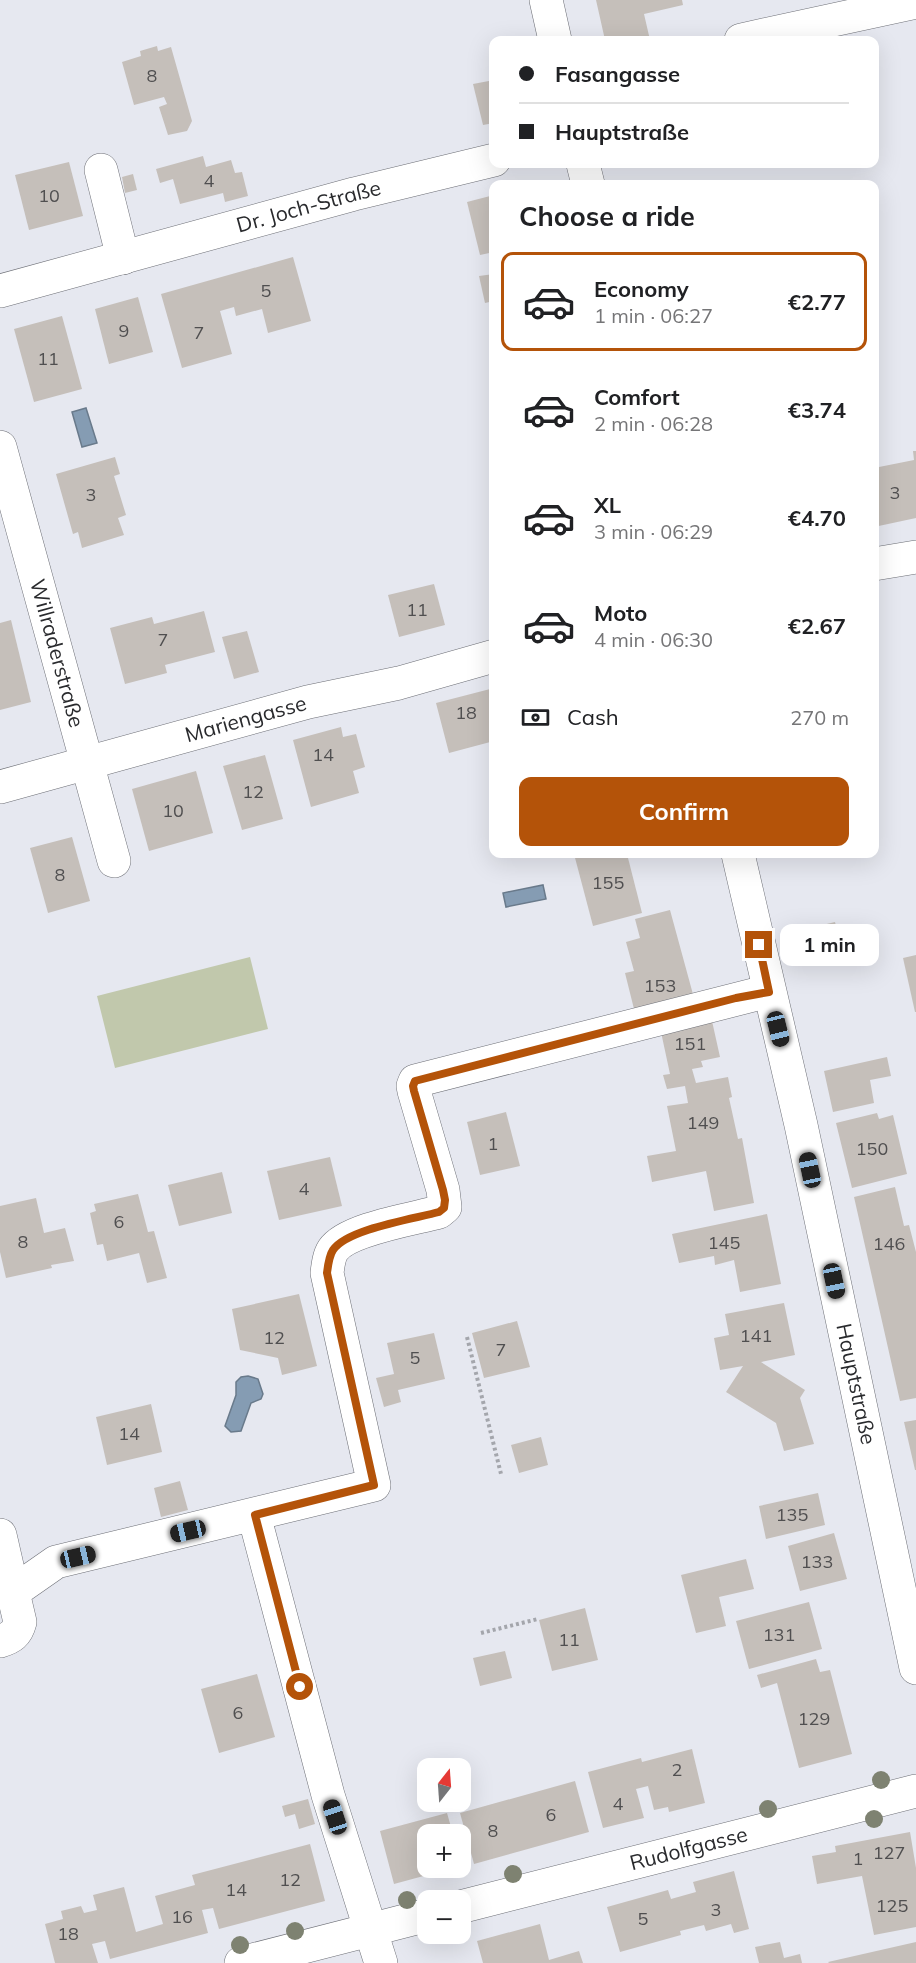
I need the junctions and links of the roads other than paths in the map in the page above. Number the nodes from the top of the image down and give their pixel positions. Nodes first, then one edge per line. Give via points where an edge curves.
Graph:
1 (546, 0) edge
2 (916, 2) edge
3 (554, 36) edge
4 (759, 36) edge
5 (489, 161) edge
6 (101, 170) dead end
7 (123, 258) junction
8 (0, 291) edge
9 (0, 447) edge
10 (916, 557) edge
11 (879, 563) edge
12 (489, 657) edge
13 (88, 764) junction
14 (0, 787) edge
15 (739, 858) edge
16 (114, 861) dead end
17 (769, 992) junction
18 (255, 1515) junction
19 (0, 1535) edge
20 (13, 1592) junction
21 (0, 1641) edge
22 (916, 1668) edge
23 (916, 1791) edge
24 (471, 1904) edge
25 (417, 1918) edge
26 (371, 1929) junction
27 (241, 1963) edge
28 (381, 1963) edge

1 - 3 street
2 - 4 street
5 - 7 street, Dr. Joch-Straße
6 - 7 street
7 - 8 street, Dr. Joch-Straße
9 - 13 street, Willraderstraße
10 - 11 street
12 - 13 street, Mariengasse via 308,702
13 - 14 street, Mariengasse
13 - 16 street, Willraderstraße
15 - 17 street, Hauptstraße
17 - 18 street via 415,1081 414,1091 443,1190 444,1208 355,1233 333,1249 328,1263 327,1273 374,1485
17 - 22 street, Hauptstraße via 801,1125
18 - 20 street via 56,1562
18 - 26 street via 328,1795
19 - 20 street
20 - 21 street via 19,1627 10,1638
23 - 24 street, Rudolfgasse
25 - 26 street
26 - 27 street
26 - 28 street

